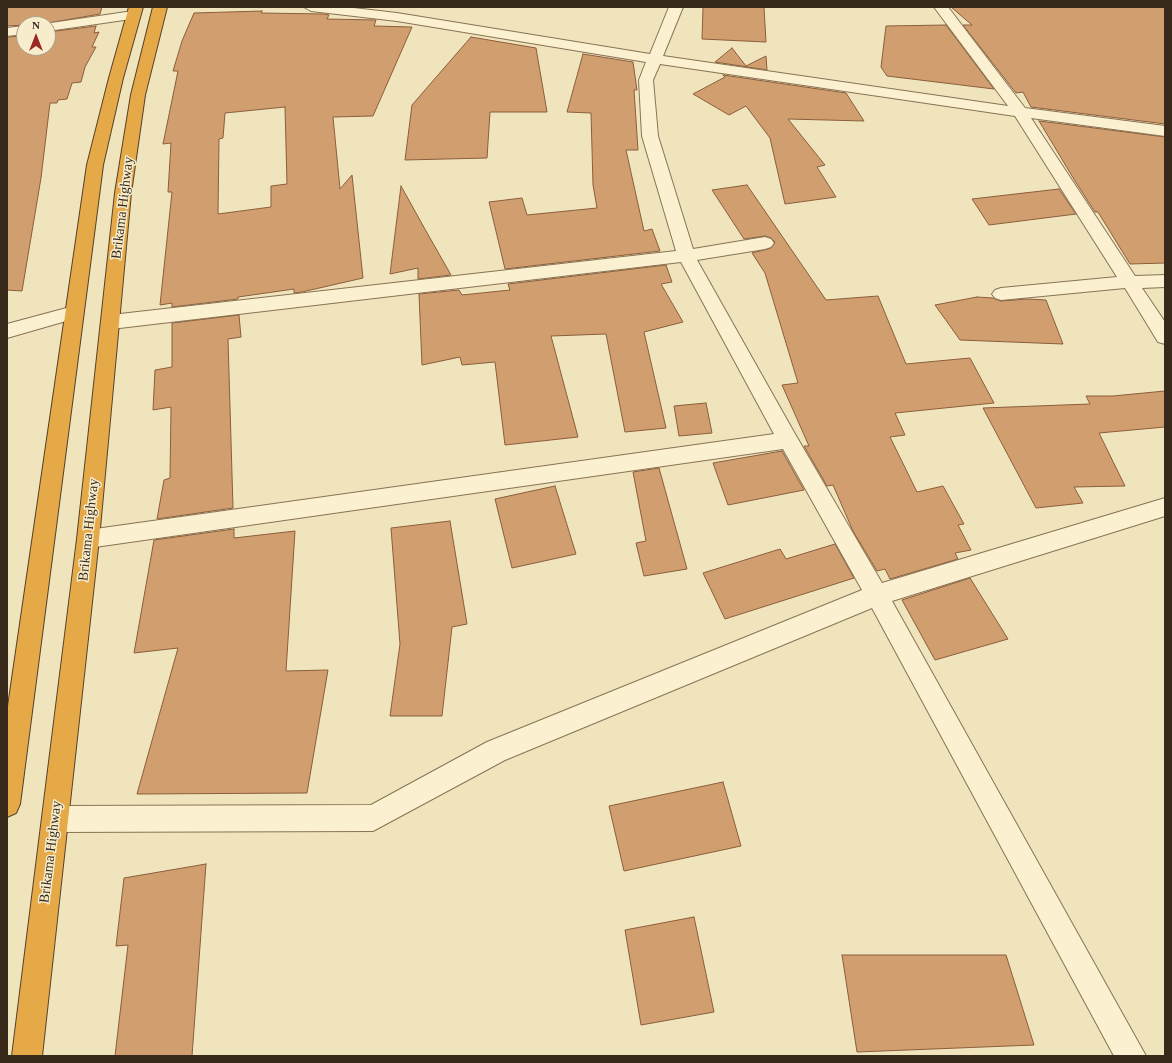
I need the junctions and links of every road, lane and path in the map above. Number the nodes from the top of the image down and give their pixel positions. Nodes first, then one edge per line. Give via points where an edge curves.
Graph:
1 (160, 7) edge
2 (311, 7) edge
3 (676, 7) edge
4 (943, 7) edge
5 (134, 11) edge
6 (380, 11) edge
7 (56, 26) edge
8 (655, 59) junction
9 (1020, 112) junction
10 (1165, 132) edge
11 (765, 243) dead end
12 (686, 256) junction
13 (1165, 281) edge
14 (1129, 282) junction
15 (1001, 294) dead end
16 (74, 312) junction
17 (111, 322) junction
18 (7, 331) edge
19 (1165, 338) edge
20 (788, 440) junction
21 (1165, 507) edge
22 (88, 539) junction
23 (877, 595) junction
24 (7, 804) edge
25 (54, 819) junction
26 (27, 1056) edge
27 (1131, 1056) edge

1 - 17 highway, Brikama Highway via 138,95 123,193
2 - 6 street
3 - 8 street
4 - 9 street
5 - 7 street
5 - 16 highway via 95,165
6 - 8 street
8 - 9 street
8 - 12 street via 646,80 650,136
9 - 10 street
9 - 14 street
11 - 12 street
12 - 17 street
12 - 20 street
13 - 14 street
14 - 15 street
14 - 19 street
16 - 18 street
16 - 24 highway
17 - 22 highway, Brikama Highway
20 - 22 street
20 - 23 street
21 - 23 street
22 - 25 highway, Brikama Highway
23 - 25 street via 496,751 373,818
23 - 27 street
25 - 26 highway, Brikama Highway

